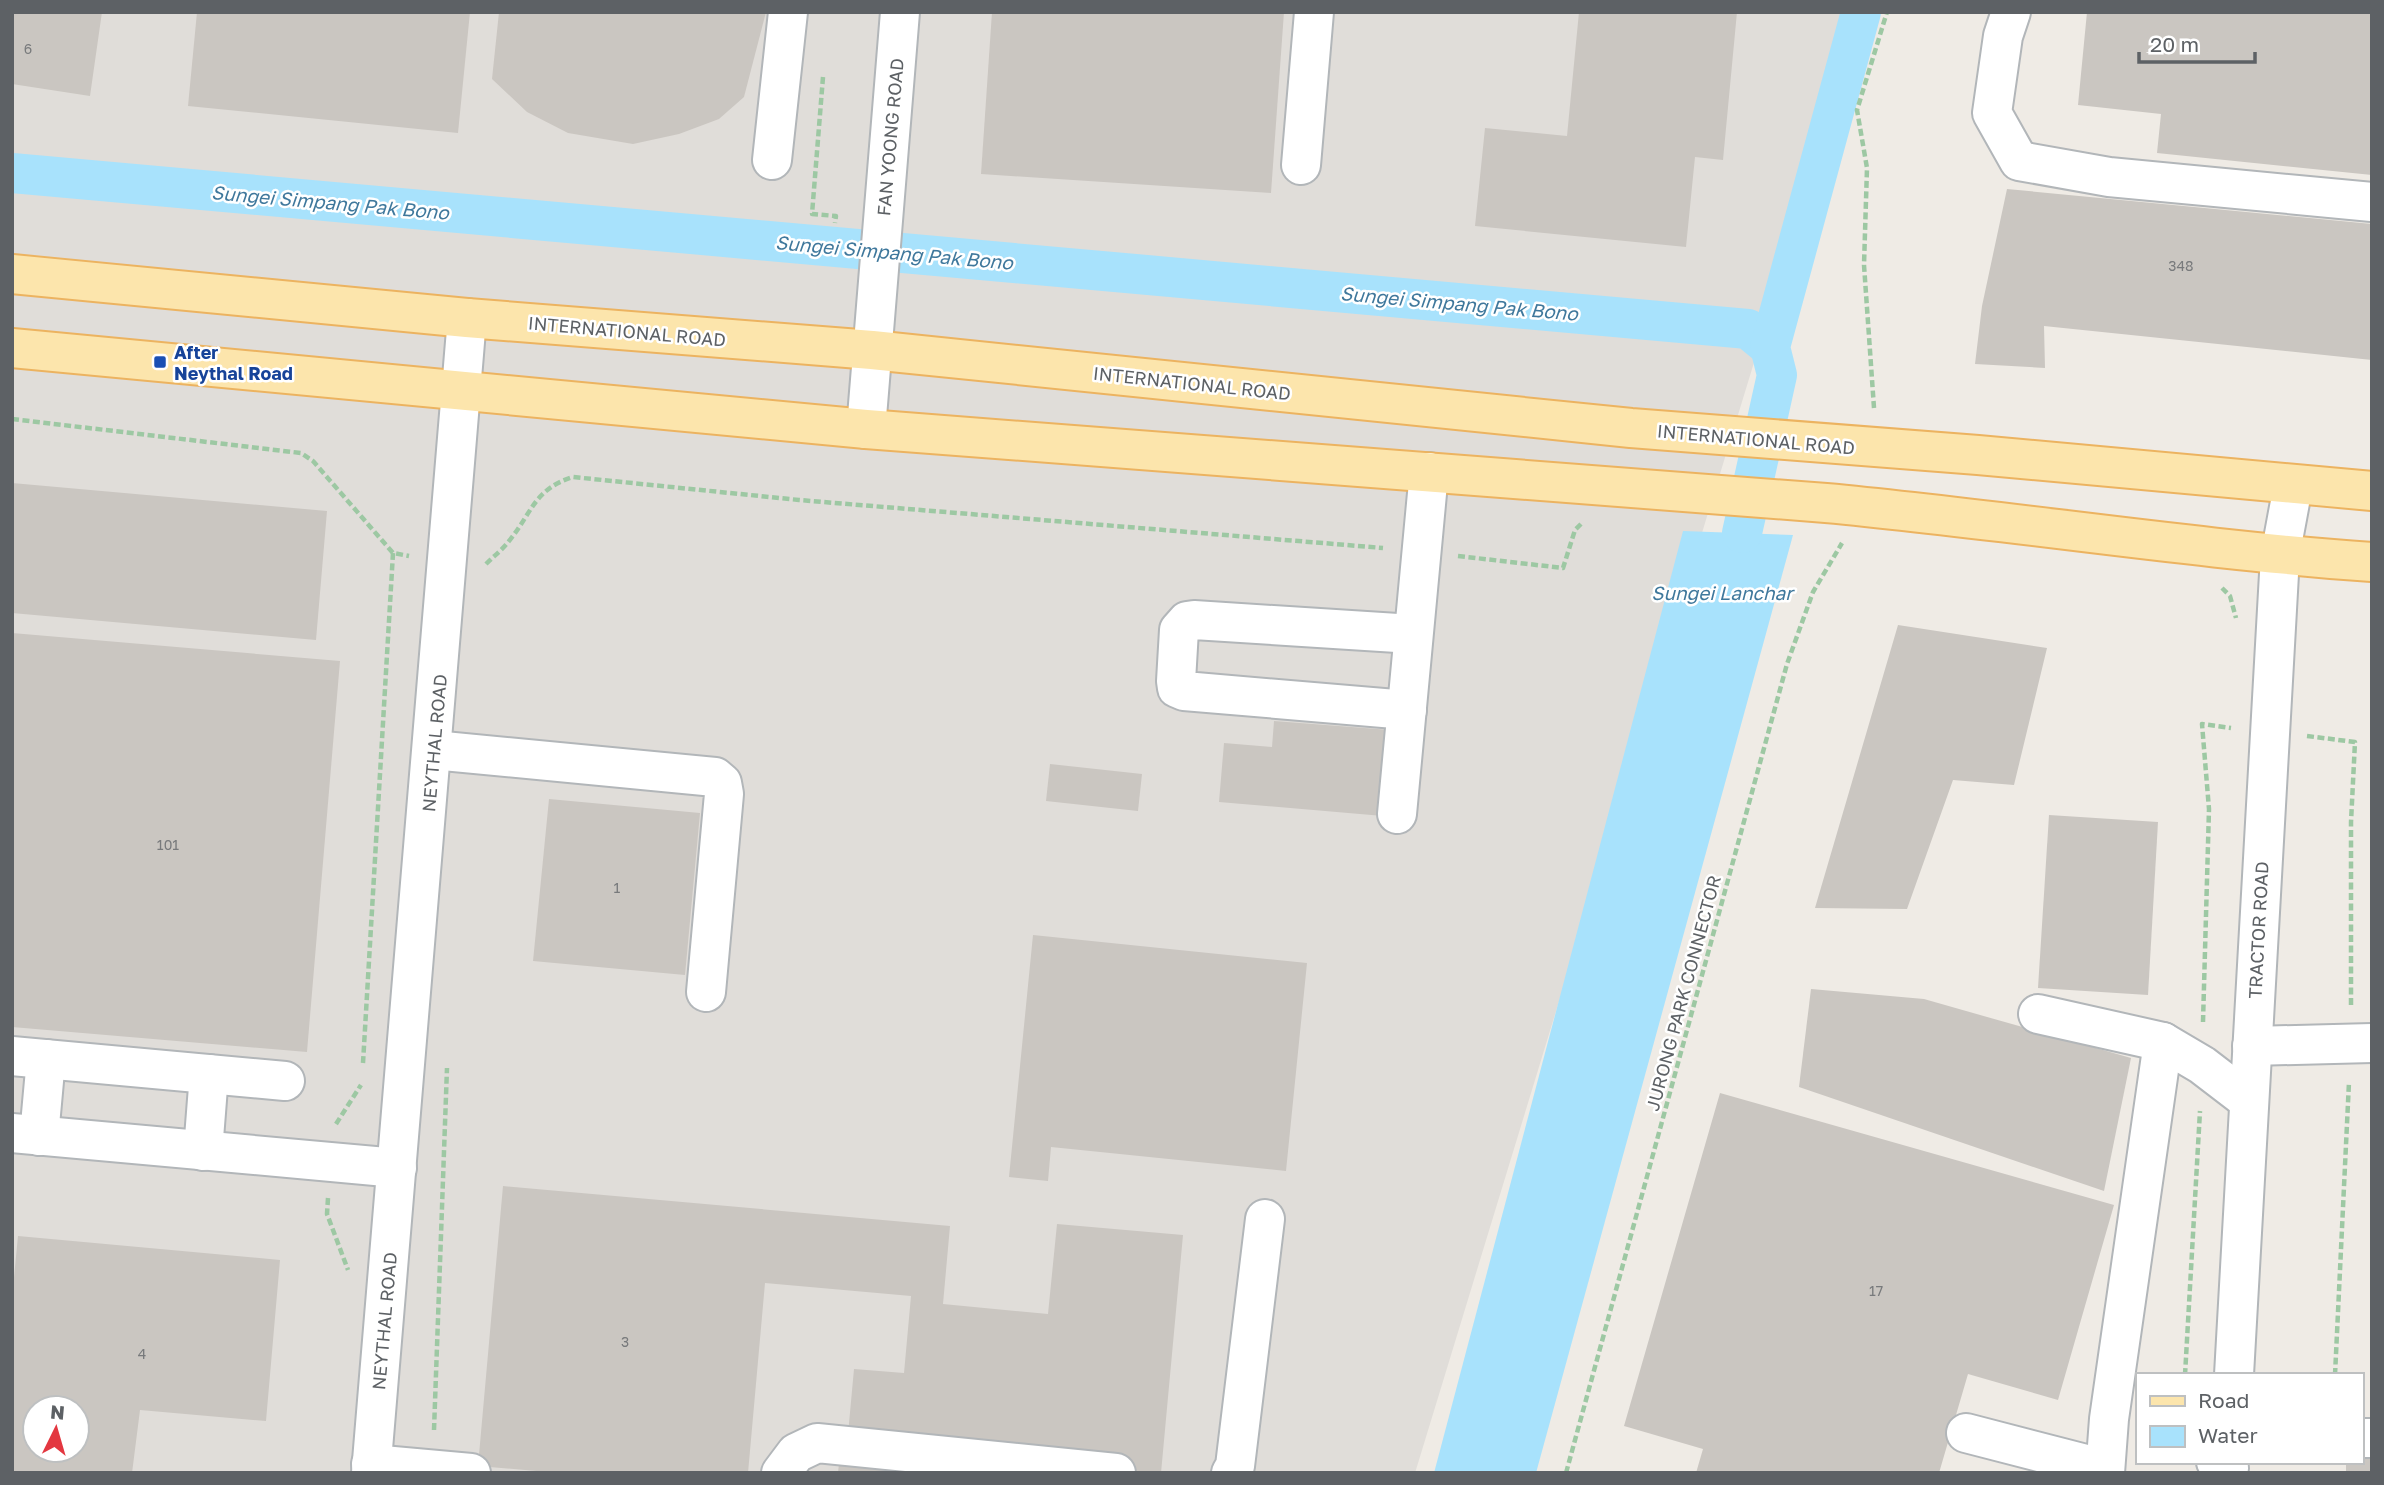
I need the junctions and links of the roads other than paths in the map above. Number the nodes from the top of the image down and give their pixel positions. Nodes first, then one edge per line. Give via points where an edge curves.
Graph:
1 (788, 12) edge
2 (900, 12) edge
3 (1314, 12) edge
4 (2011, 12) edge
5 (772, 160) dead end
6 (1301, 165) dead end
7 (2372, 202) edge
8 (12, 274) edge
9 (467, 318) junction
10 (12, 348) edge
11 (872, 350) junction
12 (463, 388) junction
13 (866, 429) junction
14 (1429, 472) junction
15 (2293, 486) junction
16 (2372, 491) edge
17 (2280, 556) junction
18 (2372, 562) edge
19 (1413, 635) junction
20 (1407, 710) junction
21 (433, 750) junction
22 (1397, 814) dead end
23 (706, 992) dead end
24 (2038, 1014) dead end
25 (2163, 1042) junction
26 (2372, 1043) edge
27 (2252, 1046) junction
28 (29, 1057) edge
29 (209, 1074) junction
30 (285, 1081) dead end
31 (2249, 1101) junction
32 (26, 1135) edge
33 (203, 1151) junction
34 (397, 1168) junction
35 (1265, 1219) dead end
36 (2234, 1373) edge
37 (2123, 1424) edge
38 (1966, 1433) dead end
39 (371, 1468) edge
40 (2105, 1471) edge
41 (471, 1473) edge
42 (781, 1473) edge
43 (1116, 1473) edge
44 (1231, 1473) edge

1 - 5 street
2 - 11 street, FAN YOONG ROAD
3 - 6 street
4 - 7 street via 1992,113 2019,161 2109,177
8 - 9 main road, INTERNATIONAL ROAD
9 - 11 main road, INTERNATIONAL ROAD
9 - 12 street, NEYTHAL ROAD
10 - 12 main road
11 - 13 street, FAN YOONG ROAD
11 - 15 main road, INTERNATIONAL ROAD via 1630,428
12 - 13 main road
12 - 21 street, NEYTHAL ROAD via 467,563
13 - 14 main road
14 - 17 main road via 1972,517
14 - 19 street
15 - 16 main road, INTERNATIONAL ROAD
15 - 17 street, TRACTOR ROAD
17 - 18 main road
17 - 27 street, TRACTOR ROAD
19 - 20 street
19 - 20 street via 1194,620 1186,621 1179,630 1176,681 1177,688 1184,691
20 - 22 street
21 - 23 street via 701,773 722,783
21 - 34 street, NEYTHAL ROAD
24 - 25 street
25 - 31 street
25 - 37 street
26 - 27 street
27 - 31 street, TRACTOR ROAD
28 - 29 street
28 - 32 street
29 - 30 street
29 - 33 street
31 - 36 street, TRACTOR ROAD
32 - 33 street
33 - 34 street
34 - 39 street, NEYTHAL ROAD
35 - 44 street
37 - 40 street
38 - 40 street
39 - 41 street
42 - 43 street via 796,1453 817,1443

